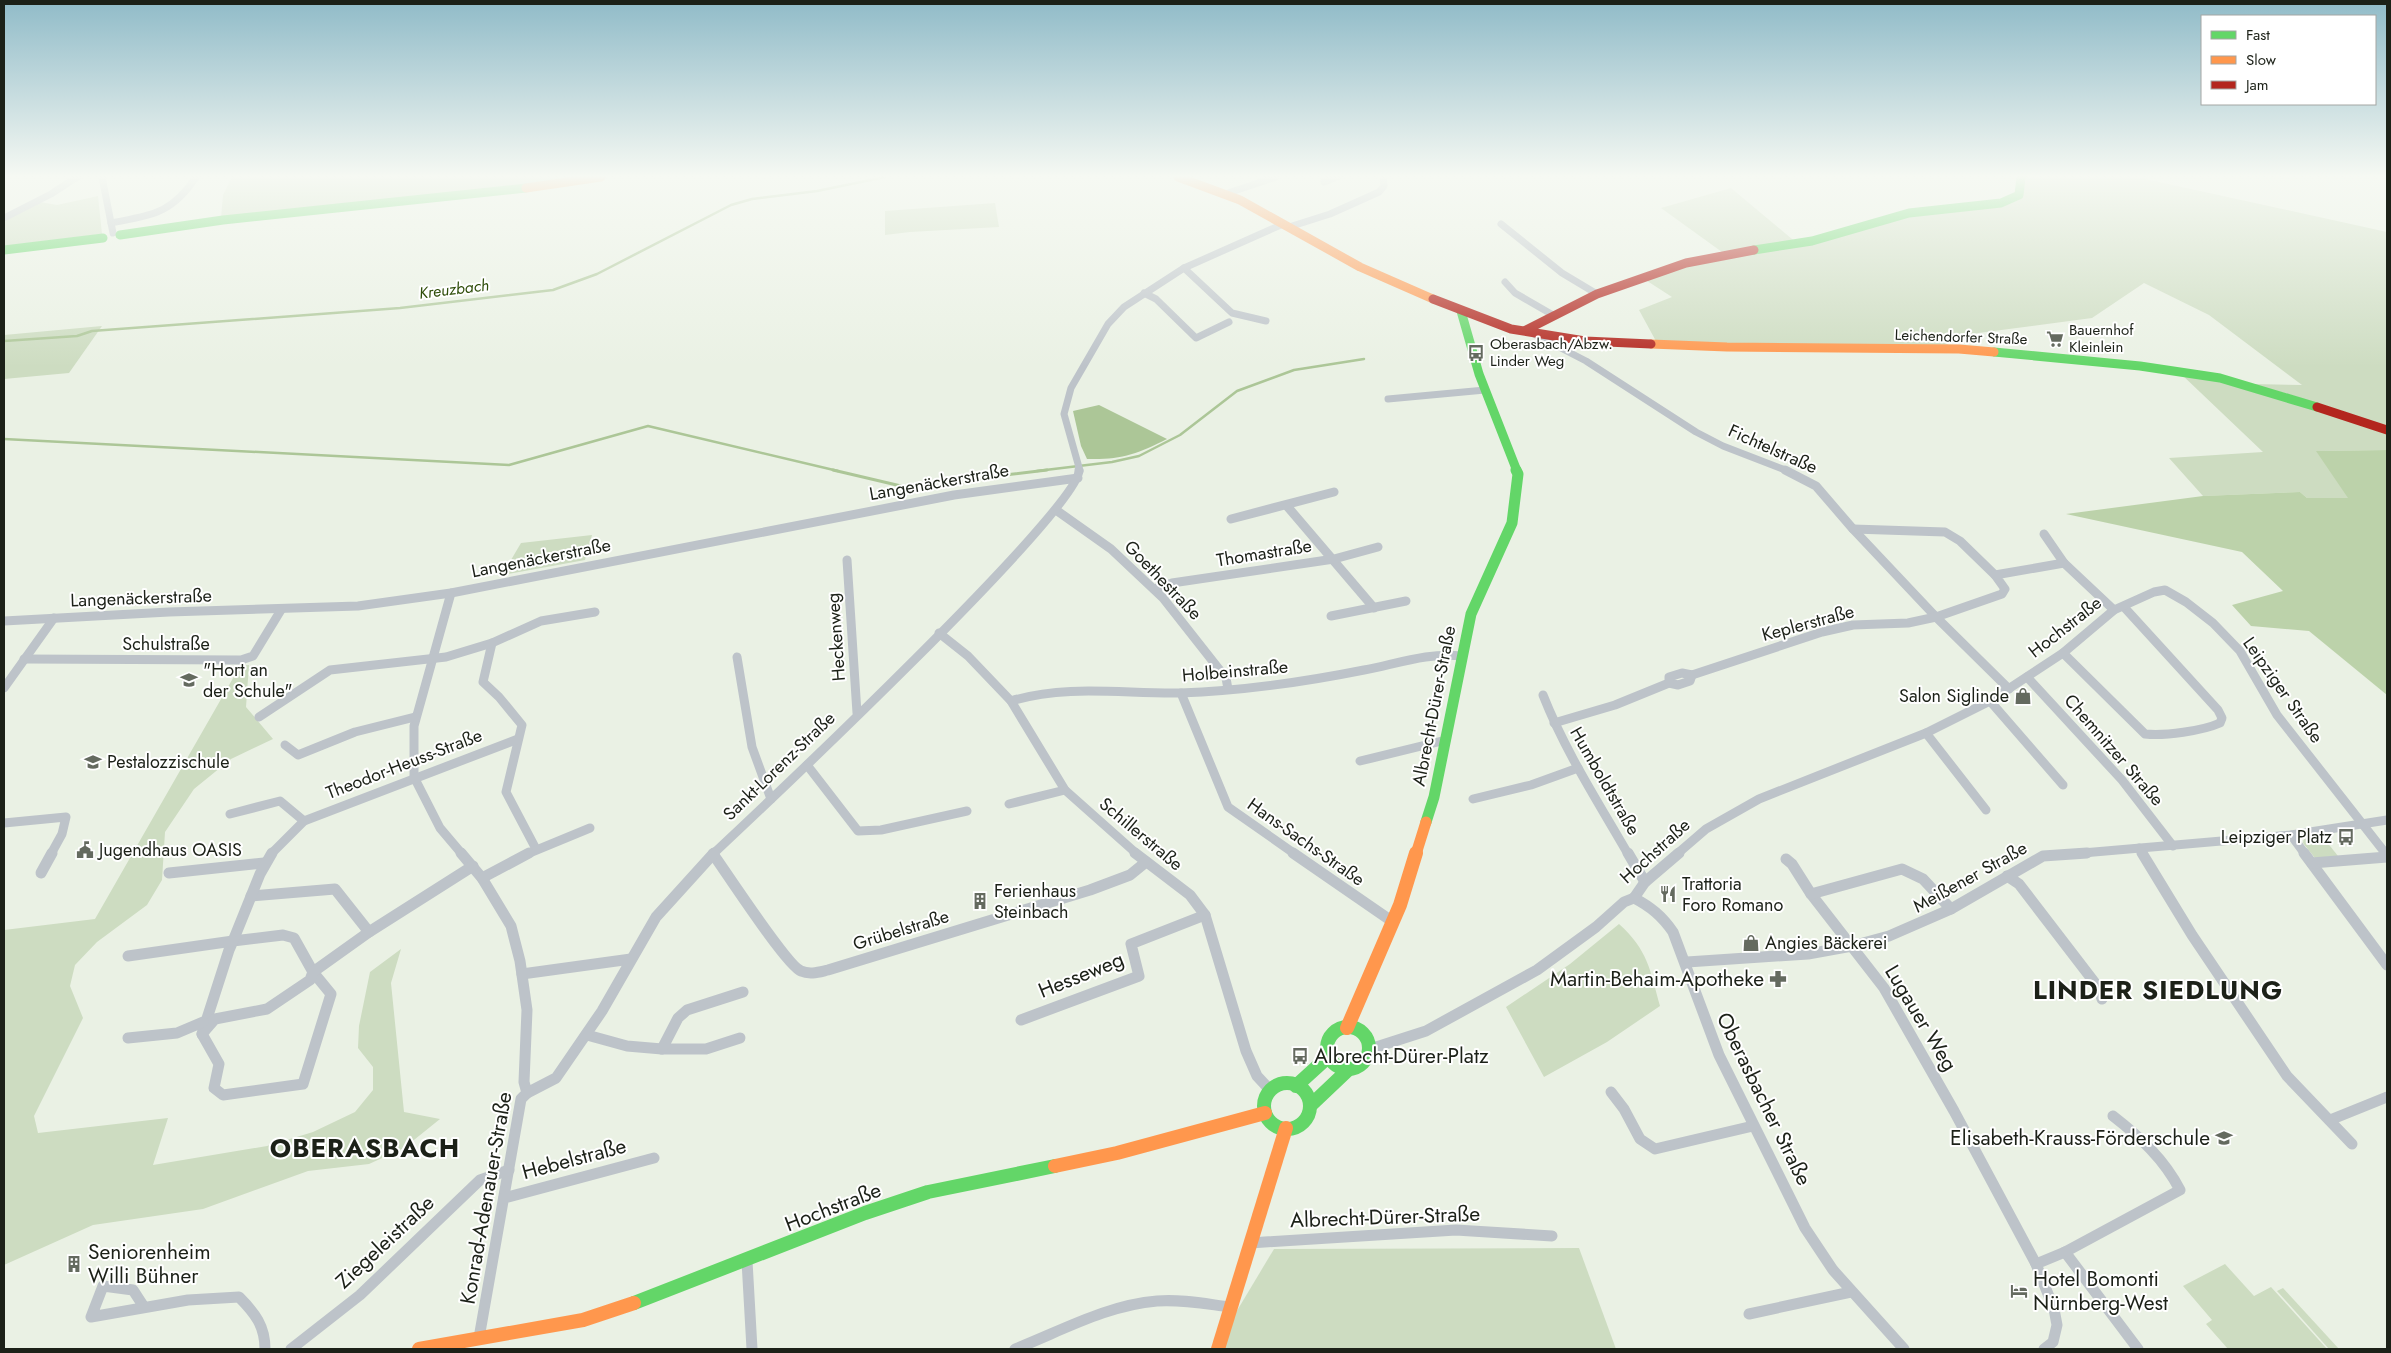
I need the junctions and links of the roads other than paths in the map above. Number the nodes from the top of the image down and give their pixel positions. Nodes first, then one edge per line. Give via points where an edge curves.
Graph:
1 (63, 240) edge
2 (1252, 240) edge
3 (1312, 240) edge
4 (1521, 240) edge
5 (1815, 240) edge
6 (4, 250) edge
7 (1184, 268) junction
8 (1505, 282) dead end
9 (1144, 293) junction
10 (1597, 294) junction
11 (1461, 311) junction
12 (1553, 315) junction
13 (1266, 321) dead end
14 (1229, 322) dead end
15 (1526, 330) junction
16 (1485, 390) junction
17 (1388, 400) dead end
18 (2387, 430) edge
19 (1078, 478) junction
20 (1334, 492) dead end
21 (1287, 506) junction
22 (1056, 510) junction
23 (1232, 519) dead end
24 (1853, 529) junction
25 (2044, 534) dead end
26 (1378, 547) dead end
27 (1334, 559) junction
28 (847, 560) dead end
29 (2064, 563) junction
30 (1995, 575) junction
31 (1154, 589) junction
32 (2165, 590) joint
33 (452, 592) junction
34 (1406, 601) dead end
35 (2124, 607) junction
36 (1374, 608) junction
37 (281, 610) junction
38 (2114, 610) junction
39 (595, 612) dead end
40 (1331, 616) dead end
41 (1936, 616) junction
42 (54, 618) junction
43 (4, 621) edge
44 (939, 633) junction
45 (492, 643) junction
46 (2063, 653) junction
47 (1461, 656) junction
48 (738, 657) dead end
49 (24, 659) junction
50 (432, 659) junction
51 (2027, 677) junction
52 (5, 685) edge
53 (1228, 689) junction
54 (2010, 689) junction
55 (1181, 693) junction
56 (1543, 695) dead end
57 (1011, 701) junction
58 (1990, 701) junction
59 (857, 713) junction
60 (259, 717) dead end
61 (416, 717) junction
62 (1554, 723) junction
63 (1926, 733) junction
64 (518, 739) junction
65 (1446, 740) junction
66 (285, 745) dead end
67 (1360, 761) dead end
68 (806, 764) junction
69 (1578, 768) junction
70 (414, 778) junction
71 (2062, 785) dead end
72 (1065, 790) junction
73 (770, 799) junction
74 (1472, 799) dead end
75 (1009, 804) dead end
76 (1986, 810) dead end
77 (967, 811) dead end
78 (230, 814) dead end
79 (2387, 820) edge
80 (304, 821) junction
81 (4, 823) edge
82 (2360, 823) junction
83 (590, 828) dead end
84 (2290, 835) junction
85 (2173, 846) junction
86 (2138, 848) junction
87 (536, 849) junction
88 (712, 854) junction
89 (2387, 856) edge
90 (1786, 860) dead end
91 (1146, 862) junction
92 (264, 863) junction
93 (2312, 863) junction
94 (473, 866) junction
95 (41, 873) dead end
96 (169, 873) dead end
97 (2007, 876) junction
98 (482, 878) junction
99 (1645, 882) junction
100 (1811, 894) junction
101 (251, 896) junction
102 (1634, 898) junction
103 (1951, 908) junction
104 (1205, 915) junction
105 (1393, 922) junction
106 (369, 932) junction
107 (235, 941) junction
108 (1852, 946) junction
109 (128, 956) dead end
110 (632, 959) junction
111 (1687, 962) junction
112 (2387, 965) edge
113 (313, 972) junction
114 (522, 974) junction
115 (743, 992) dead end
116 (2102, 999) dead end
117 (1021, 1020) dead end
118 (203, 1022) junction
119 (1347, 1028) junction
120 (202, 1034) junction
121 (587, 1035) junction
122 (128, 1038) dead end
123 (740, 1038) dead end
124 (662, 1049) junction
125 (1370, 1050) junction
126 (1328, 1056) junction
127 (1349, 1069) junction
128 (1296, 1086) junction
129 (1270, 1090) junction
130 (1612, 1092) dead end
131 (527, 1093) junction
132 (2387, 1097) edge
133 (1310, 1106) junction
134 (1265, 1113) junction
135 (2113, 1116) dead end
136 (2330, 1120) junction
137 (1753, 1126) junction
138 (1286, 1128) junction
139 (2352, 1144) dead end
140 (654, 1158) dead end
141 (509, 1170) junction
142 (504, 1198) junction
143 (1552, 1236) dead end
144 (1250, 1243) junction
145 (2065, 1252) junction
146 (747, 1261) junction
147 (2036, 1264) junction
148 (1851, 1292) junction
149 (144, 1306) dead end
150 (1230, 1307) junction
151 (1749, 1314) dead end
152 (479, 1338) junction
153 (265, 1349) edge
154 (291, 1349) edge
155 (419, 1349) edge
156 (752, 1349) edge
157 (1016, 1349) edge
158 (1218, 1349) edge
159 (1904, 1349) edge
160 (2044, 1349) edge
161 (2138, 1349) edge

1 - 6 street
2 - 7 street
3 - 11 street via 1360,267
4 - 10 street via 1562,273
5 - 10 street via 1713,257
7 - 9 street
7 - 13 street via 1232,313
8 - 12 street via 1515,293
9 - 14 street via 1156,299 1196,338
9 - 19 street via 1108,324 1071,388 1064,414 1080,466
10 - 12 street
11 - 15 street, Leichendorfer Straße via 1511,329
11 - 16 street, Albrecht-Dürer-Straße
12 - 15 street
15 - 18 street, Leichendorfer Straße via 1585,341 1727,347 1951,349 2140,366 2220,378
15 - 24 street, Fichtelstraße via 1586,361 1696,432 1809,481 1823,492
16 - 17 street
16 - 47 street, Albrecht-Dürer-Straße via 1517,469 1516,496 1512,523 1471,614
19 - 22 street, Sankt-Lorenz-Straße
19 - 33 street, Langenäckerstraße via 954,495
20 - 21 street
21 - 23 street
21 - 27 street
22 - 31 street, Goethestraße via 1111,549
22 - 44 street, Sankt-Lorenz-Straße via 1020,552
24 - 30 street via 1945,532 1960,541
24 - 41 street, Fichtelstraße
25 - 29 street
26 - 27 street, Thomastraße
27 - 31 street, Thomastraße via 1172,583
27 - 36 street
28 - 59 street, Heckenweg
29 - 30 street
29 - 38 street
30 - 41 street, Keplerstraße via 2005,589 2002,594
31 - 53 street, Goethestraße via 1176,611 1212,659 1226,678
32 - 35 street, Hochstraße
32 - 82 street, Leipziger Straße via 2213,623 2240,651 2278,715
33 - 37 street, Langenäckerstraße via 358,606
33 - 50 street, Konrad-Adenauer-Straße
34 - 36 street
35 - 38 street, Hochstraße
35 - 46 street via 2218,710 2222,718 2220,723 2211,727 2145,734
36 - 40 street
37 - 42 street, Langenäckerstraße
37 - 49 street, Schulstraße via 253,656 240,660
38 - 46 street, Hochstraße
39 - 45 street via 541,621
41 - 54 street, Fichtelstraße
41 - 62 street, Keplerstraße via 1908,623 1846,626 1692,675 1690,681 1678,685 1669,683 1615,705
42 - 43 street, Langenäckerstraße
42 - 49 street
44 - 57 street, Schillerstraße via 968,656
44 - 59 street, Sankt-Lorenz-Straße
45 - 50 street
45 - 64 street via 483,682 522,725
46 - 51 street, Hochstraße
47 - 53 street, Holbeinstraße via 1444,654 1332,678
47 - 65 street, Albrecht-Dürer-Straße
48 - 73 street via 748,734
49 - 52 street
50 - 60 street via 330,670
50 - 61 street, Konrad-Adenauer-Straße
51 - 54 street, Hochstraße
51 - 85 street, Chemnitzer Straße via 2122,780
53 - 55 street, Holbeinstraße
54 - 58 street, Hochstraße
55 - 57 street, Holbeinstraße via 1050,692
55 - 105 street, Hans-Sachs-Straße via 1228,807
56 - 62 street, Humboldtstraße
57 - 72 street, Schillerstraße
58 - 63 street, Hochstraße
58 - 71 street
59 - 68 street, Sankt-Lorenz-Straße
61 - 66 street via 362,728 329,739 298,755
61 - 70 street, Konrad-Adenauer-Straße
62 - 69 street, Humboldtstraße
63 - 76 street
63 - 99 street, Hochstraße via 1759,799 1706,828
64 - 70 street, Theodor-Heuss-Straße
64 - 87 street via 506,792
65 - 67 street
65 - 105 street, Albrecht-Dürer-Straße via 1434,797
68 - 73 street, Sankt-Lorenz-Straße
68 - 77 street via 858,831 881,830
69 - 74 street via 1531,785
69 - 99 street, Humboldtstraße
70 - 80 street, Theodor-Heuss-Straße
70 - 94 street, Konrad-Adenauer-Straße via 440,828
72 - 75 street
72 - 91 street, Schillerstraße
73 - 88 street, Sankt-Lorenz-Straße
78 - 80 street via 280,801
79 - 82 street, Meißener Straße
80 - 92 street, Theodor-Heuss-Straße via 280,842
81 - 95 street via 66,817 62,834
82 - 84 street, Meißener Straße
82 - 89 street
83 - 87 street
84 - 85 street, Meißener Straße
84 - 93 street
85 - 86 street, Meißener Straße
86 - 97 street, Meißener Straße via 2042,856
86 - 136 street via 2287,1076
87 - 98 street
88 - 91 street, Grübelstraße via 779,947 800,971 812,973 1090,890 1130,875
88 - 110 street, Sankt-Lorenz-Straße via 656,917
89 - 93 street
90 - 100 street, Lugauer Weg
91 - 104 street, Schillerstraße via 1190,895
92 - 96 street
92 - 101 street, Theodor-Heuss-Straße
93 - 112 street
94 - 98 street, Konrad-Adenauer-Straße
94 - 106 street
97 - 103 street, Meißener Straße
97 - 116 street via 2025,892 2098,987
98 - 114 street, Konrad-Adenauer-Straße via 511,926
99 - 102 street, Hochstraße
100 - 103 street via 1902,869 1924,880
100 - 108 street, Lugauer Weg
101 - 106 street via 335,889
101 - 107 street, Theodor-Heuss-Straße
102 - 111 street, Oberasbacher Straße via 1651,907 1670,928
102 - 125 street, Hochstraße via 1624,902 1537,970 1426,1031
103 - 108 street, Meißener Straße via 1910,929
104 - 117 street, Hesseweg via 1131,944 1139,976
104 - 129 street, Schillerstraße via 1246,1050 1257,1076
105 - 119 street, Albrecht-Dürer-Straße
106 - 113 street
107 - 109 street
107 - 113 street via 283,935 294,938
107 - 118 street, Theodor-Heuss-Straße
108 - 111 street, Meißener Straße via 1780,957
108 - 147 street, Lugauer Weg via 1884,988
110 - 114 street
110 - 121 street, Sankt-Lorenz-Straße
111 - 137 street, Oberasbacher Straße via 1701,1012 1719,1058
113 - 120 street via 310,980 267,1009 215,1019
113 - 120 street via 331,994 303,1084 223,1094 214,1088 219,1064
114 - 131 street, Konrad-Adenauer-Straße via 527,1010 524,1082
115 - 124 street via 687,1010 678,1018
118 - 120 street, Theodor-Heuss-Straße
118 - 122 street via 176,1033
119 - 125 street via 1363,1035
119 - 126 street via 1328,1038
121 - 124 street via 626,1046
121 - 131 street, Sankt-Lorenz-Straße via 556,1078
123 - 124 street via 706,1049
125 - 127 street via 1364,1064
126 - 127 street via 1338,1066
126 - 128 street
127 - 133 street
128 - 129 street via 1281,1084
128 - 133 street via 1305,1093
129 - 134 street via 1264,1100
130 - 137 street via 1640,1139 1655,1149
131 - 141 street, Konrad-Adenauer-Straße via 521,1099
132 - 136 street
133 - 138 street via 1304,1122
134 - 138 street via 1273,1124
134 - 146 street, Hochstraße via 1117,1153 928,1192 865,1213
135 - 145 street via 2143,1139 2174,1177 2180,1190
136 - 139 street
137 - 148 street, Oberasbacher Straße via 1808,1233
138 - 144 street
140 - 142 street, Hebelstraße
141 - 142 street, Konrad-Adenauer-Straße
141 - 154 street, Ziegeleistraße via 480,1180 360,1295
142 - 152 street, Konrad-Adenauer-Straße
143 - 144 street, Albrecht-Dürer-Straße via 1456,1230
144 - 150 street
145 - 147 street
145 - 161 street
146 - 152 street, Hochstraße via 583,1320
146 - 156 street
147 - 160 street, Lugauer Weg via 2057,1325 2053,1342
148 - 151 street
148 - 159 street, Oberasbacher Straße
149 - 153 street via 239,1297 258,1314
150 - 157 street via 1179,1301 1150,1302 1106,1313
150 - 158 street
152 - 155 street, Hochstraße

